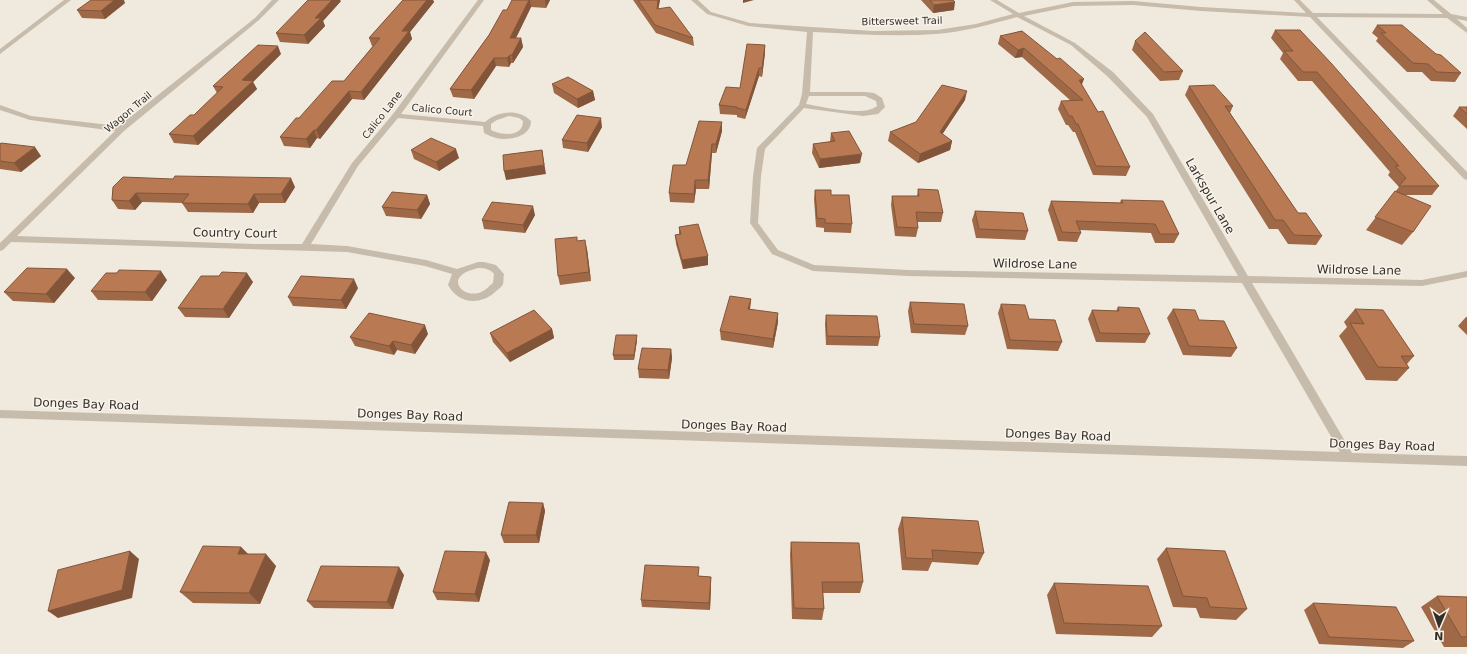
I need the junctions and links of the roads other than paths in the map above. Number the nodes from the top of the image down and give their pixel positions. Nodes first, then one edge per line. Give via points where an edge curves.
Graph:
1 (68, 0) edge
2 (276, 0) edge
3 (481, 0) edge
4 (694, 0) edge
5 (993, 0) edge
6 (1297, 0) edge
7 (1430, 0) edge
8 (1467, 13) edge
9 (1310, 14) junction
10 (1018, 15) junction
11 (1449, 16) junction
12 (1467, 19) edge
13 (810, 30) junction
14 (1467, 31) edge
15 (0, 52) edge
16 (806, 94) junction
17 (802, 106) junction
18 (0, 108) edge
19 (396, 116) junction
20 (487, 124) junction
21 (121, 129) junction
22 (1467, 176) edge
23 (9, 239) junction
24 (305, 247) junction
25 (0, 248) edge
26 (458, 273) junction
27 (1467, 274) edge
28 (1245, 279) junction
29 (0, 414) edge
30 (1349, 457) junction
31 (1467, 461) edge

1 - 15 street
2 - 21 street, Wagon Trail via 257,19
3 - 19 street, Calico Lane
4 - 13 street, Bittersweet Trail via 709,12 750,26
5 - 10 street, Larkspur Lane
6 - 9 street
7 - 11 street
8 - 11 street
9 - 10 street, Bittersweet Trail via 1133,3 1073,4
9 - 11 street, Bittersweet Trail
9 - 22 street
10 - 13 street, Bittersweet Trail via 976,26 937,32 873,33
10 - 28 street, Larkspur Lane via 1073,44 1110,74 1150,116
11 - 12 street
11 - 14 street
13 - 16 street, Wildrose Lane
16 - 17 street, Wildrose Lane
16 - 17 street via 871,95 880,100 881,107 875,112 863,114
17 - 28 street, Wildrose Lane via 761,148 754,223 775,252 813,268 908,273
18 - 21 street via 30,118
19 - 20 street, Calico Court
19 - 24 street, Calico Lane via 356,165
20 - 20 street, Calico Court via 487,131 490,134 507,137 520,133 528,122 522,116 509,114 495,117
21 - 23 street, Wagon Trail
23 - 24 street, Country Court
23 - 25 street, Wagon Trail
24 - 26 street, Country Court via 347,249 387,255
26 - 26 street via 452,284 453,289 464,296 472,297 488,292 500,279 496,270 485,265 470,266
27 - 28 street, Wildrose Lane via 1422,283
28 - 30 street, Larkspur Lane
29 - 30 street, Donges Bay Road
30 - 31 street, Donges Bay Road

